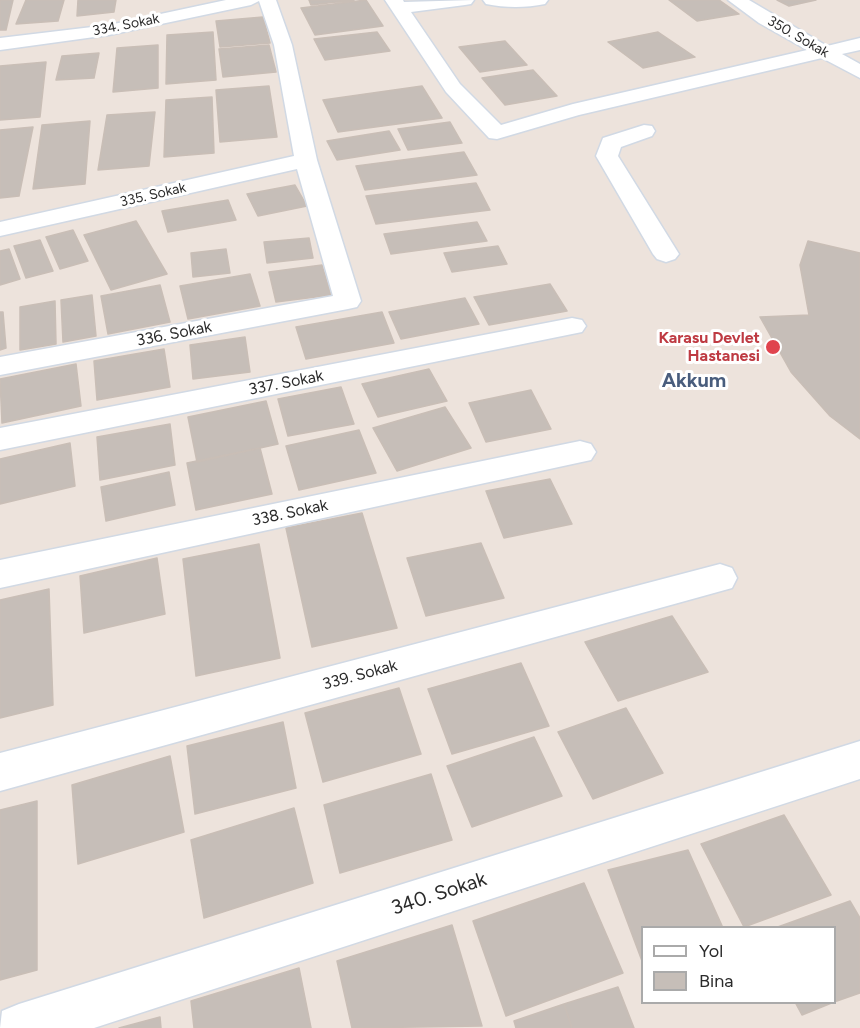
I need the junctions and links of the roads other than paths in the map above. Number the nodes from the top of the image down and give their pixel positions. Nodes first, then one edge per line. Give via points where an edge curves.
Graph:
1 (251, 0) edge
2 (267, 0) edge
3 (465, 0) edge
4 (492, 0) edge
5 (539, 0) edge
6 (737, 0) edge
7 (396, 4) edge
8 (0, 44) edge
9 (860, 44) edge
10 (825, 53) junction
11 (860, 72) edge
12 (644, 131) dead end
13 (306, 160) junction
14 (0, 229) edge
15 (666, 254) dead end
16 (572, 326) dead end
17 (0, 366) edge
18 (0, 439) edge
19 (580, 453) dead end
20 (0, 574) edge
21 (720, 578) dead end
22 (860, 760) edge
23 (0, 772) edge
24 (19, 1028) edge

1 - 8 street, 334. Sokak via 110,30
2 - 13 street via 283,45
3 - 7 street
4 - 5 street
6 - 10 street, 350. Sokak
7 - 10 street via 453,88 497,133 573,110
9 - 10 street
10 - 11 street, 350. Sokak
12 - 15 street via 611,142 606,156
13 - 14 street, 335. Sokak
13 - 17 street, 336. Sokak via 348,301
16 - 18 street, 337. Sokak
19 - 20 street, 338. Sokak
21 - 23 street, 339. Sokak
22 - 24 street, 340. Sokak

